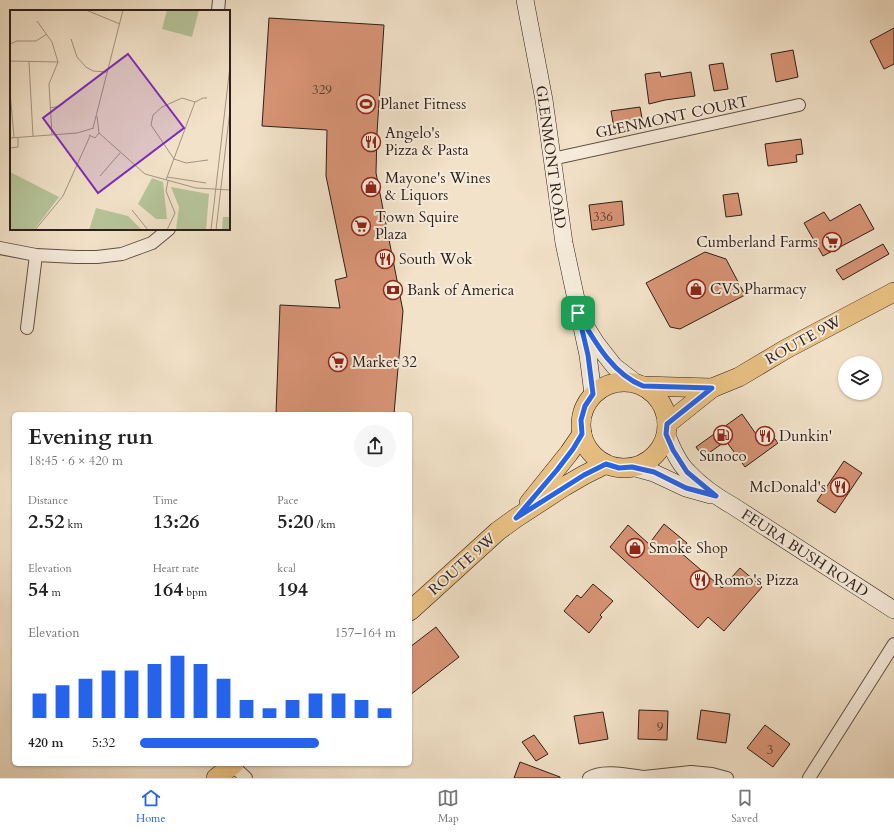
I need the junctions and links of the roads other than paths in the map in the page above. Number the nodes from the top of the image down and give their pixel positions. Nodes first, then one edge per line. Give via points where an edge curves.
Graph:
1 (525, 0) edge
2 (799, 105) dead end
3 (552, 159) junction
4 (169, 230) edge
5 (0, 248) edge
6 (36, 255) junction
7 (894, 292) edge
8 (578, 313) junction
9 (27, 328) dead end
10 (639, 384) junction
11 (712, 388) junction
12 (593, 394) junction
13 (667, 429) junction
14 (582, 434) junction
15 (606, 464) junction
16 (632, 467) junction
17 (716, 496) junction
18 (516, 518) junction
19 (412, 609) edge
20 (894, 610) edge
21 (894, 644) edge
22 (232, 766) edge
23 (234, 766) edge
24 (216, 778) edge
25 (246, 778) edge
26 (589, 778) edge
27 (643, 778) edge
28 (727, 778) edge
29 (810, 778) edge

1 - 3 main road, GLENMONT ROAD
2 - 3 street, GLENMONT COURT
3 - 8 main road, GLENMONT ROAD via 564,243
4 - 6 street via 152,243 122,254 97,257
5 - 6 street
6 - 9 street
7 - 11 main road, ROUTE 9W via 739,377
8 - 10 main road, GLENMONT ROAD via 614,366
8 - 12 main road, GLENMONT ROAD via 588,355
10 - 11 main road, ROUTE 9W
10 - 12 main road via 613,383
10 - 13 main road via 653,393 660,402 665,412
11 - 13 main road, ROUTE 9W
12 - 14 main road via 585,406 581,420
13 - 16 main road via 662,446 654,455 644,463
13 - 17 main road, FEURA BUSH ROAD via 673,450 687,472
14 - 15 main road via 587,447 595,457
14 - 18 main road, ROUTE 9W via 557,470
15 - 16 main road via 619,468
15 - 18 main road, ROUTE 9W
16 - 17 main road, FEURA BUSH ROAD via 654,472 686,488
17 - 20 main road, FEURA BUSH ROAD
18 - 19 main road, ROUTE 9W via 498,531
21 - 29 street
22 - 24 main road
23 - 25 street
26 - 27 street via 597,774 611,774
27 - 28 street via 691,772

